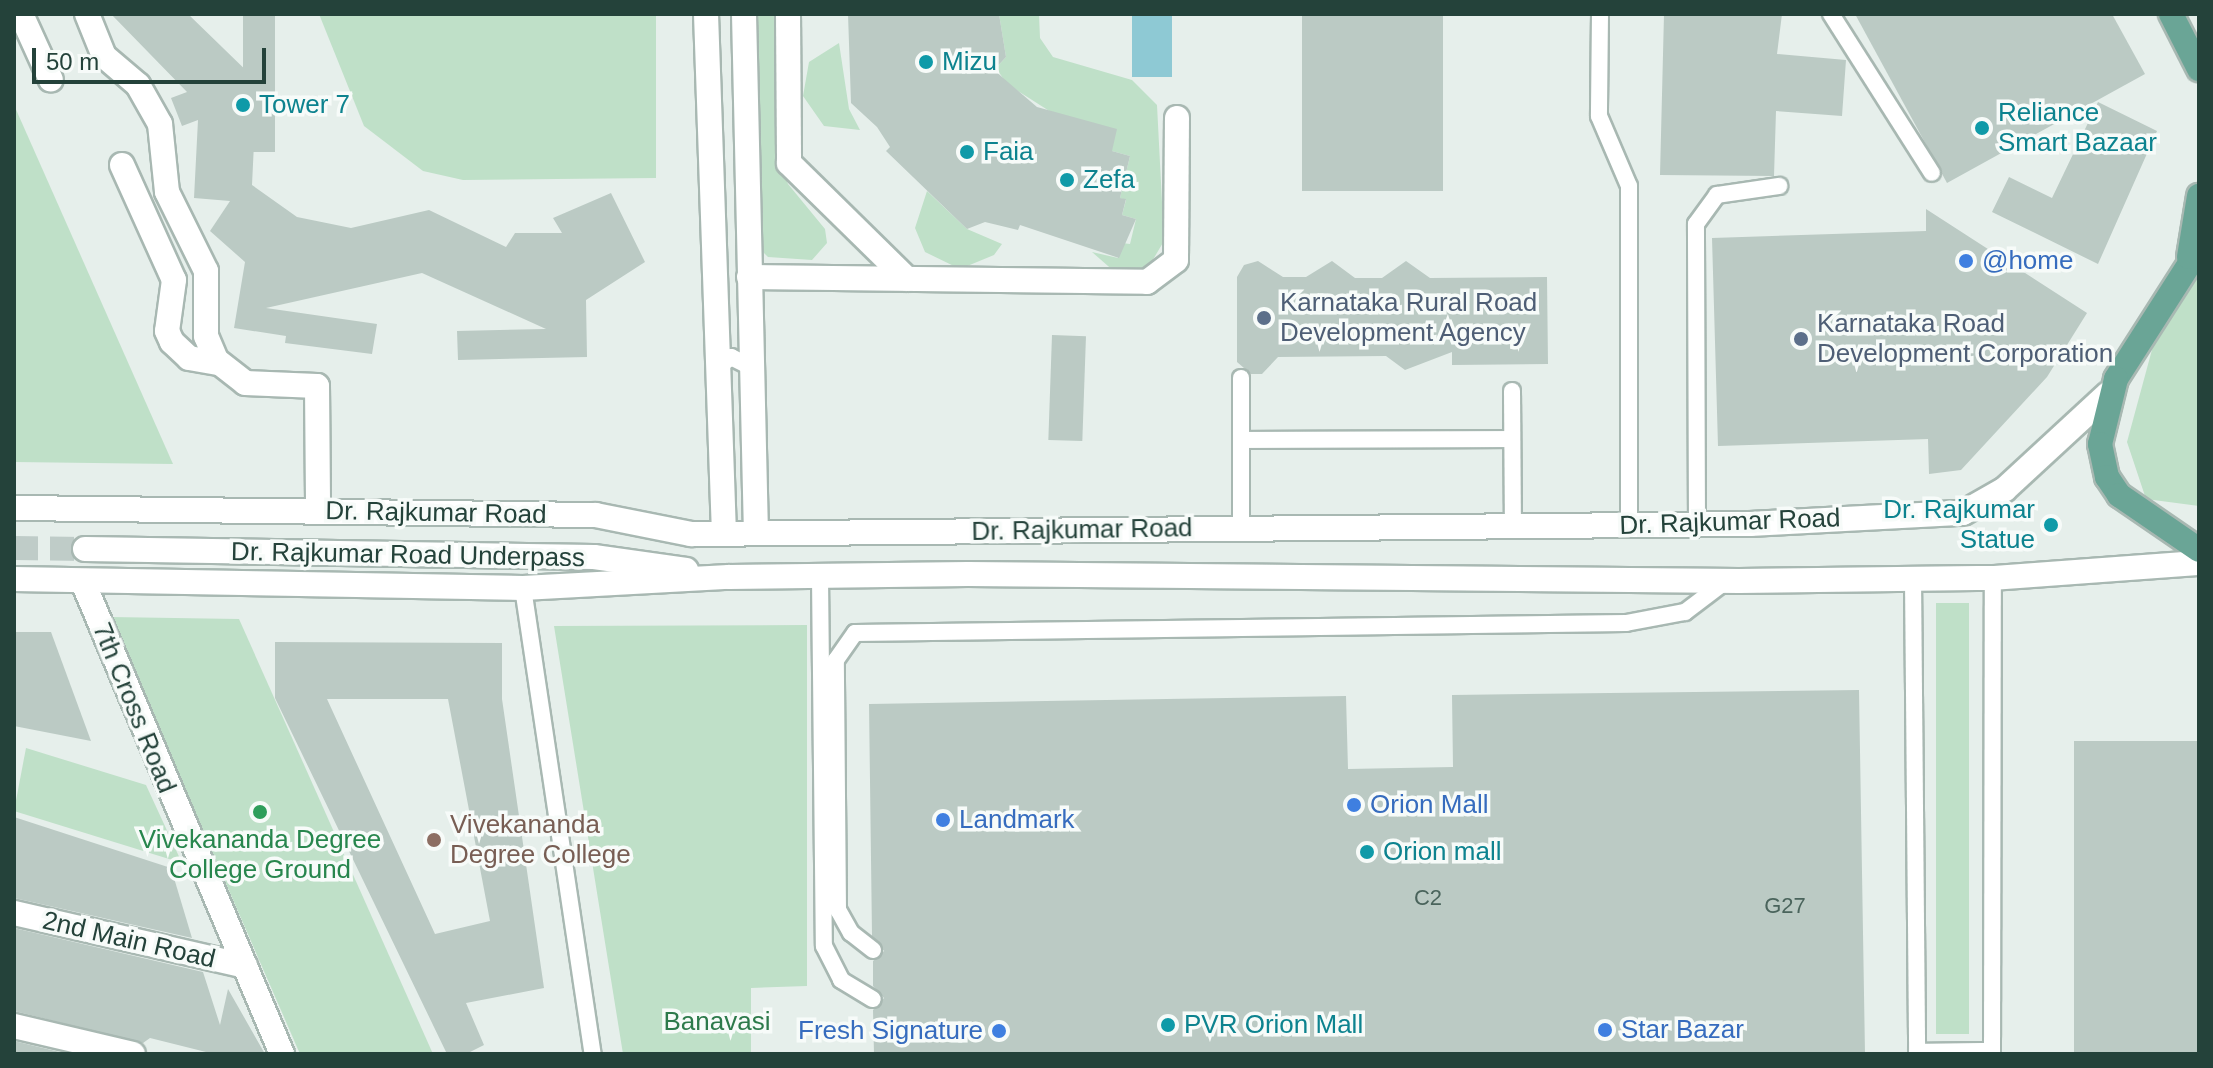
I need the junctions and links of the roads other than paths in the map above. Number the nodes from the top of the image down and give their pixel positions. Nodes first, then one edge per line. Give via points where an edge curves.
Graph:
1 (21, 14) edge
2 (87, 14) edge
3 (706, 14) edge
4 (744, 14) edge
5 (788, 14) edge
6 (1600, 14) edge
7 (1831, 14) edge
8 (2171, 14) edge
9 (2199, 69) edge
10 (51, 80) dead end
11 (1177, 118) dead end
12 (122, 165) dead end
13 (1932, 173) dead end
14 (1779, 186) dead end
15 (2199, 196) edge
16 (2194, 253) edge
17 (749, 277) junction
18 (907, 279) junction
19 (218, 363) junction
20 (751, 367) junction
21 (717, 368) junction
22 (1241, 378) dead end
23 (1512, 391) dead end
24 (2108, 394) junction
25 (1512, 439) junction
26 (1241, 440) junction
27 (14, 508) edge
28 (318, 512) junction
29 (1629, 525) junction
30 (1697, 525) junction
31 (1513, 527) junction
32 (1241, 529) junction
33 (756, 533) junction
34 (724, 534) junction
35 (85, 549) tunnel mouth
36 (2199, 550) edge
37 (2199, 563) edge
38 (729, 577) junction
39 (820, 577) junction
40 (1913, 578) junction
41 (1993, 578) junction
42 (14, 579) edge
43 (1726, 581) junction
44 (83, 582) junction
45 (523, 588) junction
46 (14, 913) edge
47 (873, 950) dead end
48 (245, 966) junction
49 (873, 999) dead end
50 (14, 1026) edge
51 (1917, 1053) edge
52 (1992, 1053) edge
53 (133, 1054) edge
54 (282, 1054) edge
55 (593, 1054) edge

1 - 10 main road
2 - 19 main road via 104,56 138,85 160,124 167,192 202,256 206,336
3 - 21 main road
4 - 17 main road
5 - 18 main road via 789,163
6 - 29 lane via 1599,116 1629,186
7 - 13 lane
8 - 9 main road
11 - 18 main road via 1176,260 1161,274 1131,285
12 - 19 main road via 174,280 167,331 189,358
14 - 30 lane via 1717,195 1696,224
15 - 16 main road
16 - 24 main road
17 - 18 main road
17 - 20 main road
19 - 28 main road via 257,386 317,386
20 - 21 lane via 731,357
20 - 33 main road
21 - 34 main road
22 - 26 lane
23 - 25 lane
24 - 30 main road, Dr. Rajkumar Road via 2005,489 1963,513
24 - 36 main road via 2100,444 2107,477 2119,495
25 - 26 lane
25 - 31 lane
26 - 32 lane
27 - 28 main road, Dr. Rajkumar Road
28 - 34 main road, Dr. Rajkumar Road via 596,515
29 - 30 main road, Dr. Rajkumar Road
29 - 31 main road, Dr. Rajkumar Road
31 - 32 main road, Dr. Rajkumar Road
32 - 33 main road, Dr. Rajkumar Road
33 - 34 main road, Dr. Rajkumar Road
35 - 38 main road, Dr. Rajkumar Road Underpass via 594,557
37 - 41 main road, Dr. Rajkumar Road
38 - 39 main road, Dr. Rajkumar Road
38 - 45 main road
39 - 43 main road, Dr. Rajkumar Road
39 - 49 lane via 824,946 841,980
40 - 41 main road, Dr. Rajkumar Road
40 - 43 main road, Dr. Rajkumar Road
40 - 51 lane
41 - 52 lane
42 - 44 main road
43 - 47 lane via 1685,612 1626,623 855,633 836,660 838,910 851,933
44 - 45 main road
44 - 48 main road, 7th Cross Road
45 - 55 lane
46 - 48 main road, 2nd Main Road
48 - 54 main road, 7th Cross Road
50 - 53 main road
51 - 52 lane

